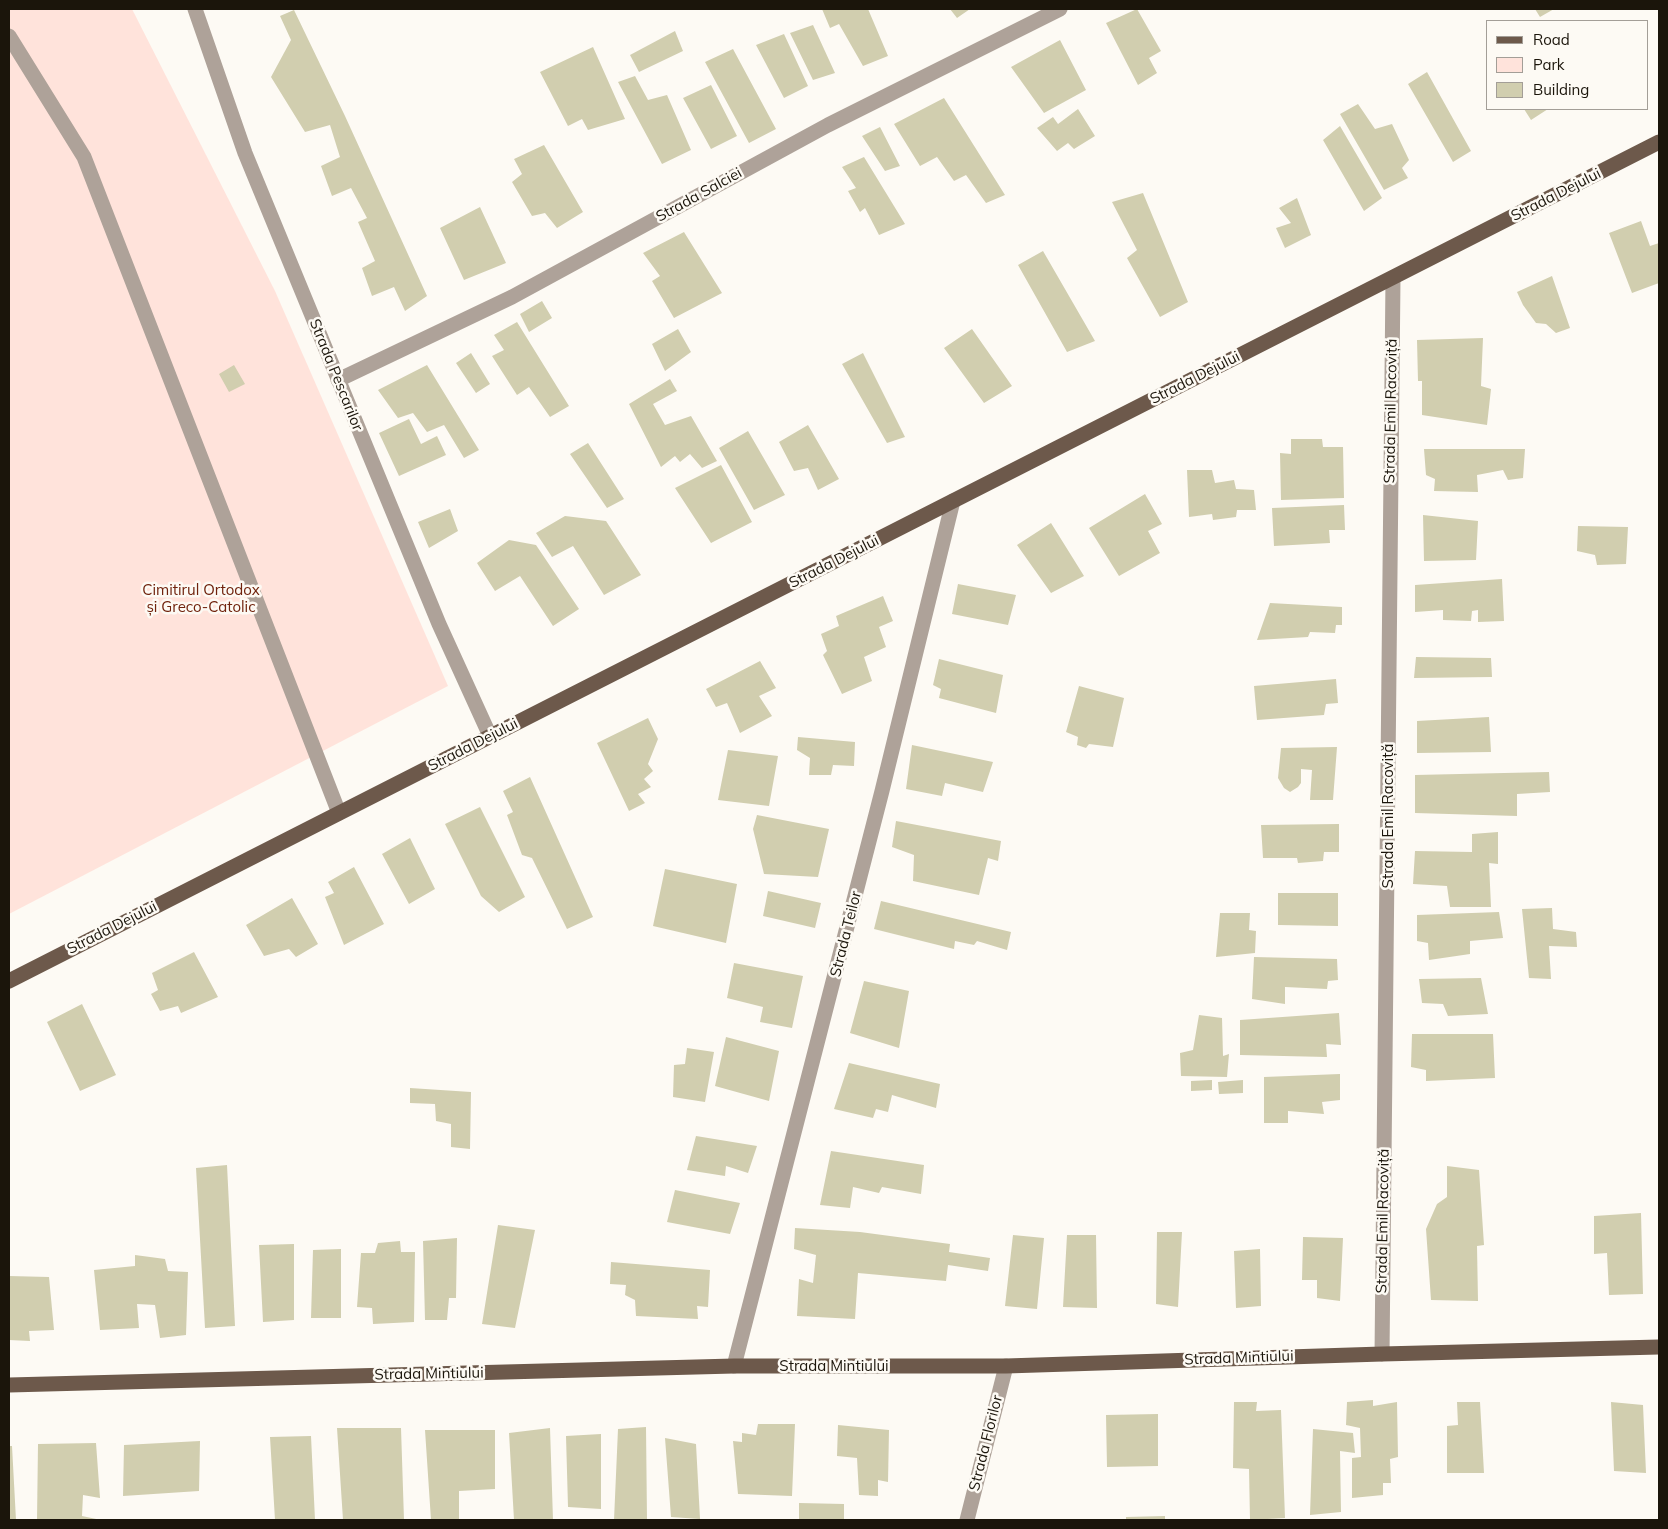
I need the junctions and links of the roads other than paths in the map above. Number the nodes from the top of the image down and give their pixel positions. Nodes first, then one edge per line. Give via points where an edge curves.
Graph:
1 (195, 9) edge
2 (1060, 9) edge
3 (9, 36) edge
4 (1659, 142) edge
5 (1392, 278) junction
6 (338, 380) junction
7 (953, 501) junction
8 (490, 736) junction
9 (338, 813) junction
10 (9, 981) edge
11 (1659, 1347) edge
12 (1382, 1354) junction
13 (734, 1366) junction
14 (1006, 1366) junction
15 (9, 1385) edge
16 (967, 1520) edge

1 - 6 street, Strada Pescarilor via 245,153
2 - 6 street, Strada Salciei via 828,125 512,297
3 - 9 street via 84,157
4 - 5 main road, Strada Dejului
5 - 7 main road, Strada Dejului
5 - 12 street, Strada Emil Racoviță
6 - 8 street, Strada Pescarilor via 439,624
7 - 8 main road, Strada Dejului
7 - 13 street, Strada Teilor
8 - 9 main road, Strada Dejului
9 - 10 main road, Strada Dejului
11 - 12 main road, Strada Mintiului
12 - 14 main road, Strada Mintiului
13 - 14 main road, Strada Mintiului
13 - 15 main road, Strada Mintiului
14 - 16 street, Strada Florilor

